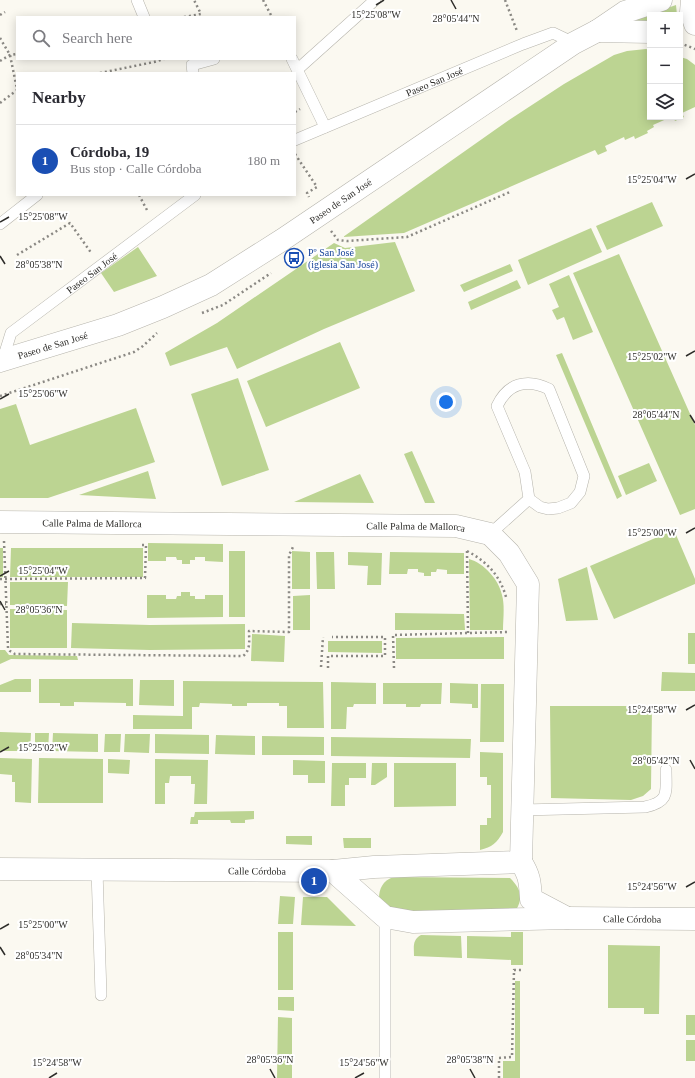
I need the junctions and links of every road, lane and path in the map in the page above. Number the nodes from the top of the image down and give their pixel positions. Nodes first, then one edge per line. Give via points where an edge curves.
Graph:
1 (137, 0) edge
2 (194, 0) edge
3 (263, 0) edge
4 (376, 0) edge
5 (505, 0) edge
6 (661, 0) edge
7 (692, 0) edge
8 (4, 12) dead end
9 (0, 15) edge
10 (144, 16) edge
11 (190, 16) edge
12 (271, 16) edge
13 (695, 24) edge
14 (597, 31) junction
15 (647, 32) edge
16 (683, 32) edge
17 (695, 33) edge
18 (0, 38) edge
19 (574, 43) junction
20 (523, 44) junction
21 (683, 44) edge
22 (695, 49) edge
23 (16, 54) edge
24 (10, 55) junction
25 (161, 60) edge
26 (211, 60) edge
27 (293, 60) edge
28 (0, 61) edge
29 (192, 66) edge
30 (298, 69) junction
31 (105, 72) edge
32 (16, 84) edge
33 (16, 90) edge
34 (0, 103) edge
35 (325, 127) junction
36 (296, 140) edge
37 (296, 156) edge
38 (510, 192) dead end
39 (36, 196) edge
40 (140, 196) edge
41 (194, 196) edge
42 (310, 198) dead end
43 (0, 224) edge
44 (156, 225) junction
45 (329, 229) dead end
46 (17, 256) dead end
47 (100, 266) junction
48 (2, 360) edge
49 (529, 499) junction
50 (2, 522) edge
51 (490, 534) junction
52 (300, 541) dead end
53 (0, 544) edge
54 (4, 544) junction
55 (138, 545) dead end
56 (461, 549) dead end
57 (467, 551) junction
58 (0, 579) edge
59 (6, 579) junction
60 (506, 602) dead end
61 (0, 604) edge
62 (6, 604) junction
63 (508, 626) dead end
64 (468, 633) junction
65 (323, 637) dead end
66 (332, 637) dead end
67 (321, 668) dead end
68 (328, 668) dead end
69 (394, 668) dead end
70 (666, 770) dead end
71 (522, 810) junction
72 (520, 862) junction
73 (0, 869) edge
74 (98, 870) junction
75 (333, 872) junction
76 (530, 899) junction
77 (385, 917) junction
78 (568, 918) junction
79 (695, 919) edge
80 (521, 920) junction
81 (523, 970) dead end
82 (101, 995) dead end
83 (385, 1078) edge
84 (499, 1078) edge

1 - 10 lane
2 - 11 path via 201,14
3 - 12 path
4 - 30 lane
5 - 20 path
6 - 14 street, Paseo de San José via 625,12
7 - 13 street via 691,12
8 - 9 path
14 - 15 street
14 - 19 street, Paseo de San José
16 - 17 street
18 - 24 path
19 - 20 lane, Paseo San José via 553,33
19 - 48 street, Paseo de San José via 211,285 118,325
20 - 35 lane, Paseo San José
21 - 22 path
23 - 24 path
24 - 28 path
24 - 32 path
25 - 31 path
26 - 29 lane
27 - 30 lane
30 - 35 lane
33 - 34 path
35 - 36 lane, Paseo San José
37 - 42 path via 317,187 307,193
38 - 45 path via 406,237 347,241 338,240
39 - 43 lane
40 - 44 path
41 - 44 lane, Paseo San José
44 - 47 lane, Paseo San José
46 - 47 path via 70,223
47 - 48 lane, Paseo San José via 11,333
49 - 49 lane via 540,507 558,508 571,502 580,492 584,476 549,389 528,383 509,389 500,398 497,406 525,472
49 - 51 lane
50 - 51 street, Calle Palma de Mallorca via 456,526
50 - 54 path
51 - 71 street via 509,553 528,584
52 - 62 path via 293,545 289,555 288,632 249,630 249,648 243,656 15,654 8,648
53 - 54 path
54 - 59 path
55 - 59 path via 146,545 145,578
56 - 57 path
57 - 60 path via 483,560 493,571 501,584
57 - 64 path
58 - 59 path
59 - 62 path
61 - 62 path
63 - 64 path via 507,632
64 - 69 path via 393,635
65 - 67 path
66 - 68 path via 385,637 385,656 328,656
70 - 71 lane via 664,799 654,805
71 - 72 street
72 - 75 street, Calle Córdoba via 374,867
72 - 76 street via 530,882
73 - 74 street, Calle Córdoba
74 - 75 street, Calle Córdoba
74 - 82 lane
75 - 77 street
76 - 78 street, Calle Córdoba
76 - 80 street
77 - 80 street, Calle Córdoba via 413,922
77 - 83 lane
78 - 79 street, Calle Córdoba
78 - 80 street, Calle Córdoba
81 - 84 path via 514,970 512,1057 499,1058

